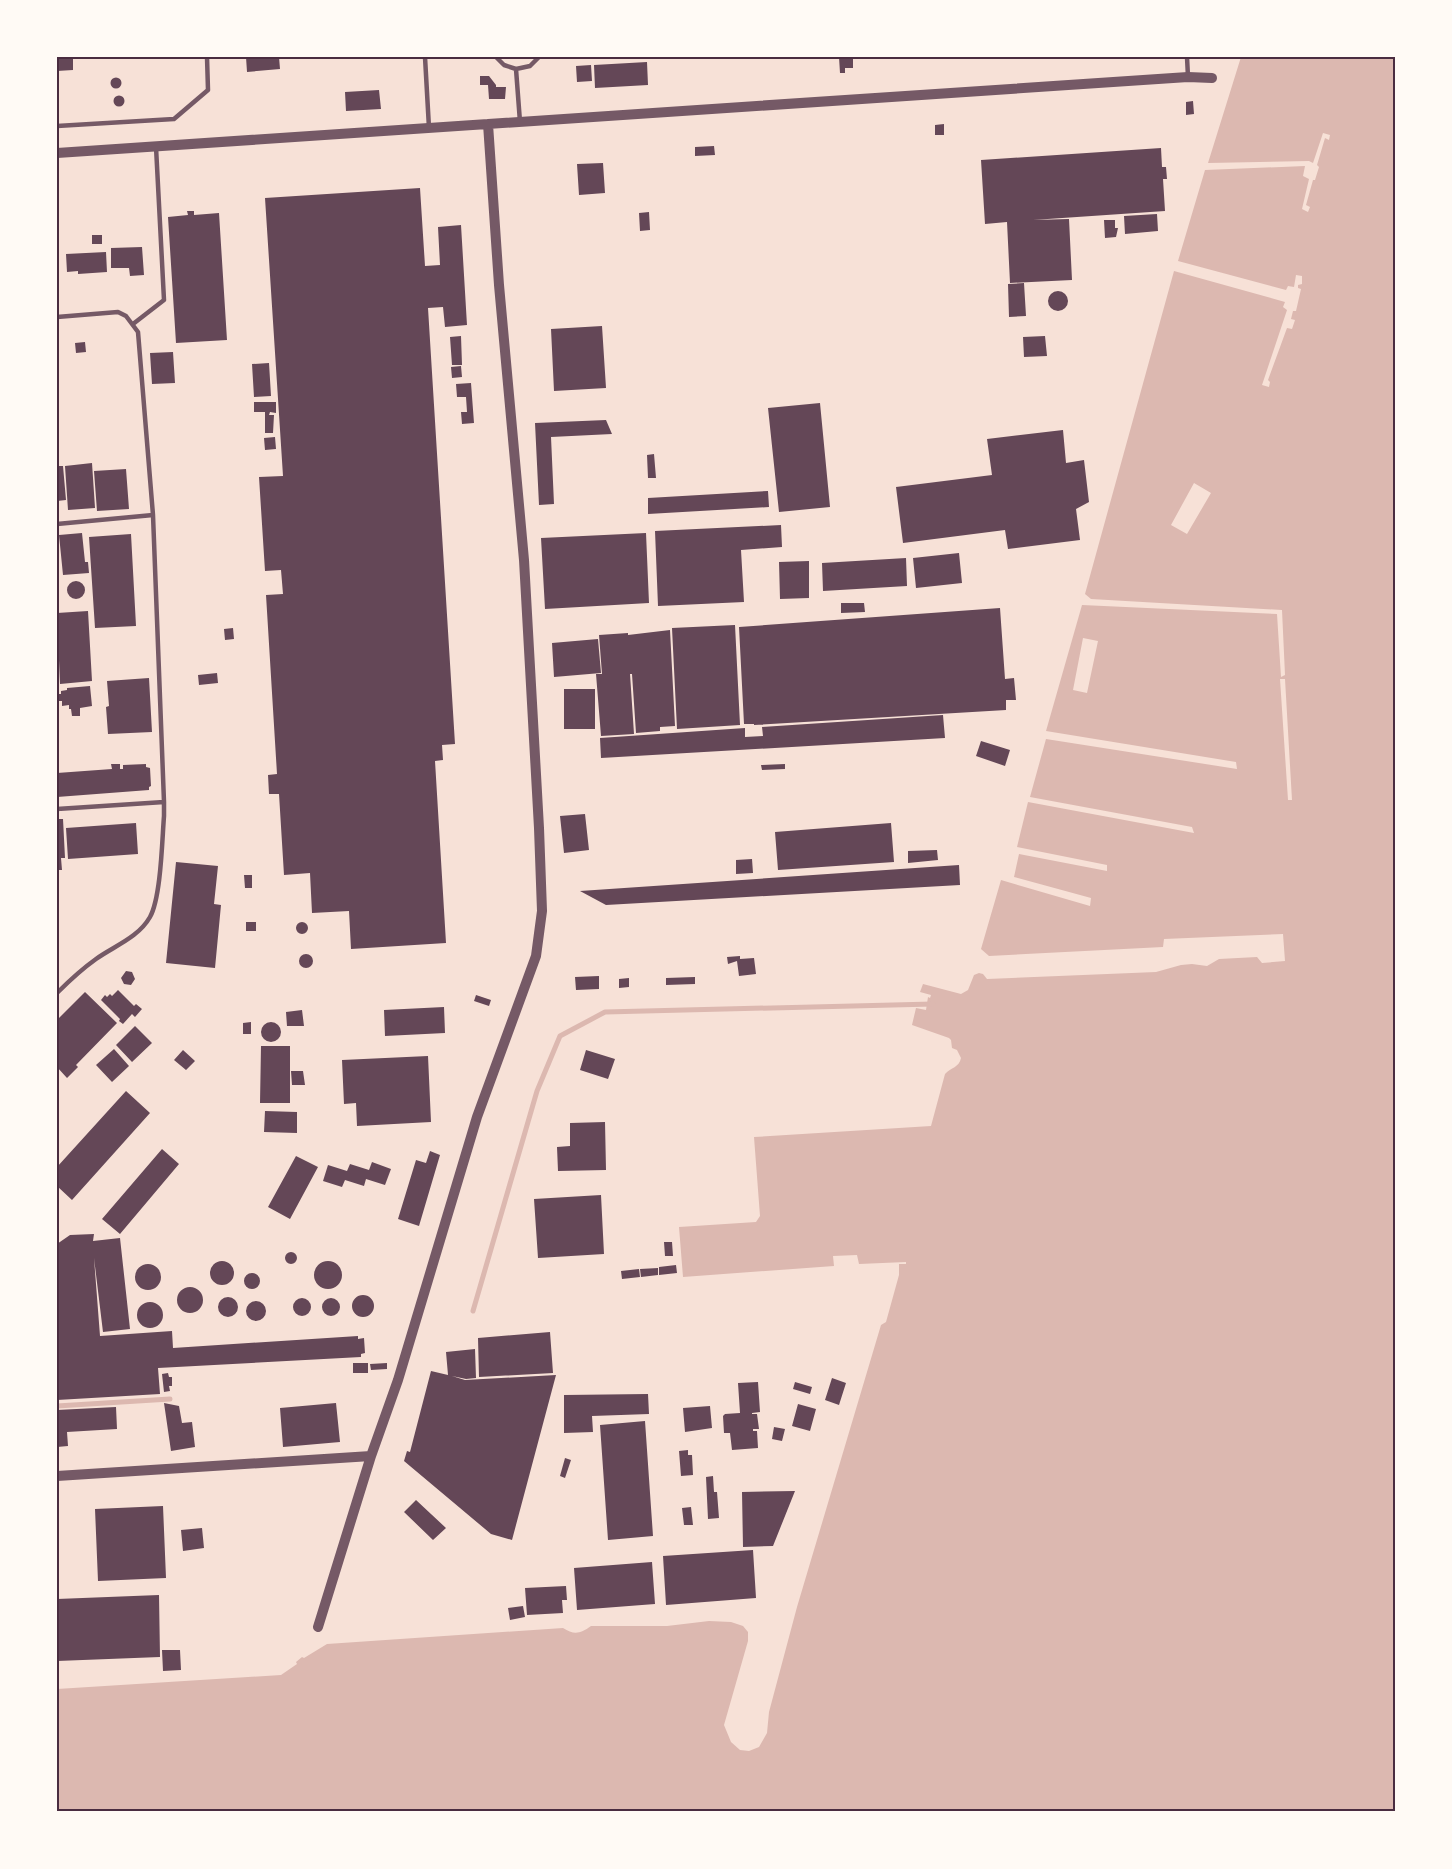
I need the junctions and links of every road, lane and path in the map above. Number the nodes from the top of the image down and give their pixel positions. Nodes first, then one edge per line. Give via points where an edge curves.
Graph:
1 (207, 57) edge
2 (425, 57) edge
3 (496, 57) edge
4 (539, 57) edge
5 (1187, 57) edge
6 (516, 69) junction
7 (1188, 77) junction
8 (1212, 78) dead end
9 (520, 122) junction
10 (488, 124) junction
11 (57, 126) edge
12 (429, 128) junction
13 (156, 147) junction
14 (57, 153) edge
15 (57, 317) edge
16 (133, 324) junction
17 (153, 515) junction
18 (57, 524) edge
19 (164, 802) junction
20 (57, 809) edge
21 (57, 993) edge
22 (371, 1456) junction
23 (57, 1476) edge
24 (318, 1627) dead end

1 - 11 lane via 208,90 174,119
2 - 12 lane
3 - 6 lane
4 - 6 lane via 530,66
5 - 7 lane
6 - 9 lane
7 - 8 street
7 - 9 street
9 - 10 street
10 - 12 street
10 - 22 street via 524,560 542,911 536,956 477,1118 398,1380
12 - 13 street
13 - 14 street
13 - 16 lane via 164,300
15 - 16 lane via 118,312
16 - 17 lane via 138,332
17 - 18 lane
17 - 19 lane
19 - 20 lane
19 - 21 lane via 156,903 150,916 136,933 96,959
22 - 23 street
22 - 24 street

